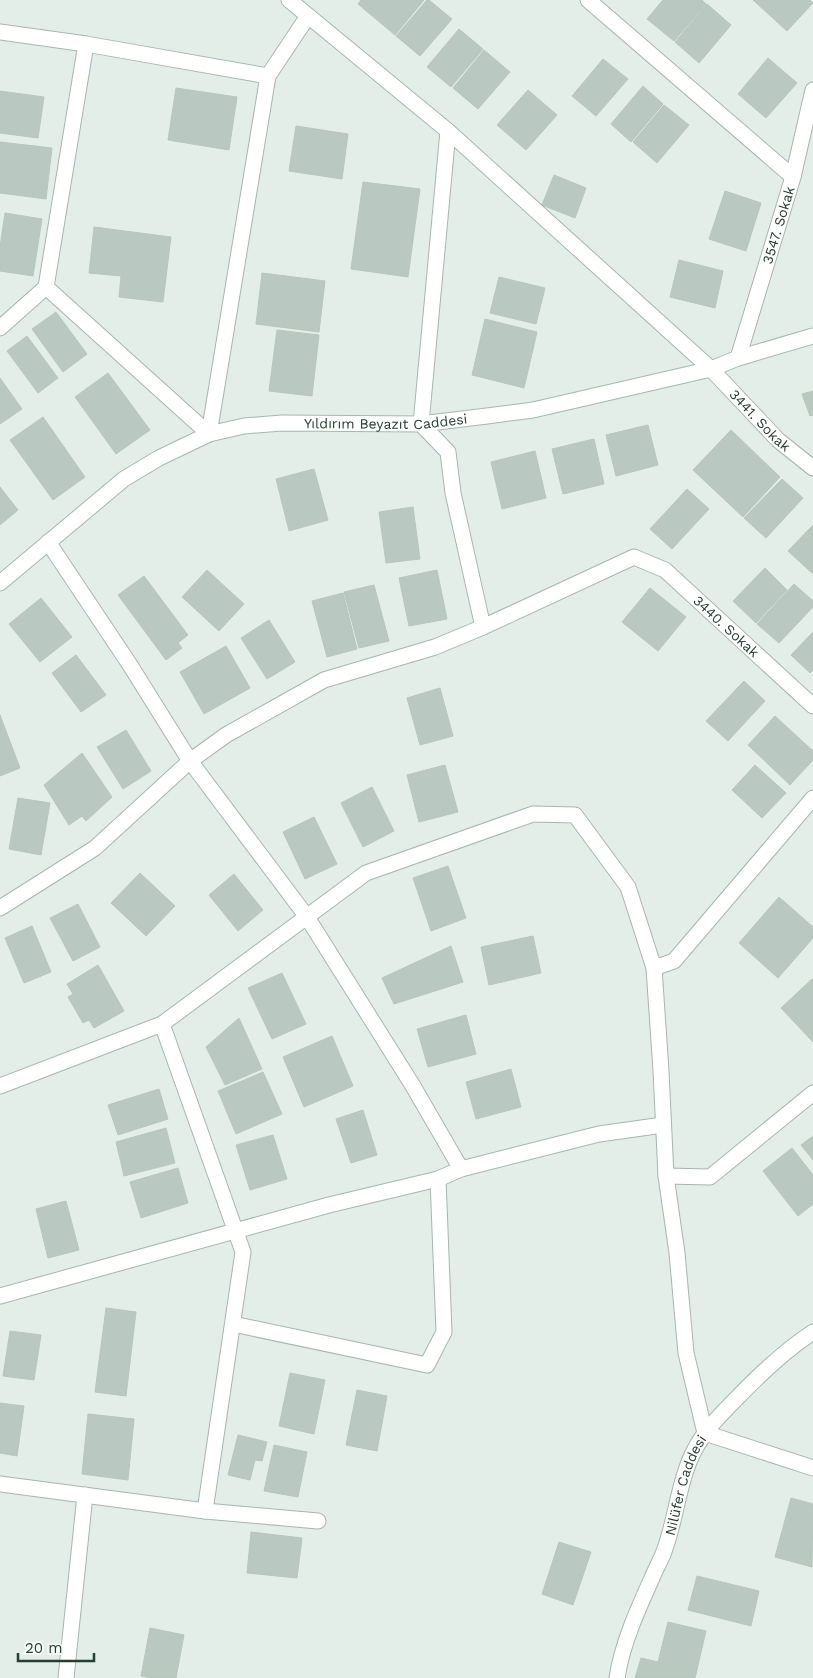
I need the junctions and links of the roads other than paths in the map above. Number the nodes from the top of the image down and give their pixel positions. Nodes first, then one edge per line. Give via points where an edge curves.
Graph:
1 (289, 0) edge
2 (588, 0) edge
3 (308, 16) junction
4 (0, 32) edge
5 (86, 44) junction
6 (268, 76) junction
7 (813, 90) edge
8 (448, 132) junction
9 (792, 177) junction
10 (46, 287) junction
11 (0, 328) edge
12 (813, 336) edge
13 (738, 358) junction
14 (711, 369) junction
15 (421, 424) junction
16 (209, 434) junction
17 (813, 468) edge
18 (48, 542) junction
19 (0, 583) edge
20 (483, 627) junction
21 (813, 706) edge
22 (190, 761) junction
23 (813, 798) edge
24 (0, 908) edge
25 (307, 917) junction
26 (654, 968) junction
27 (162, 1024) junction
28 (0, 1086) edge
29 (813, 1093) edge
30 (663, 1125) junction
31 (461, 1169) junction
32 (666, 1176) junction
33 (438, 1179) junction
34 (236, 1231) junction
35 (0, 1296) edge
36 (233, 1324) junction
37 (813, 1332) edge
38 (705, 1433) junction
39 (813, 1468) edge
40 (0, 1484) edge
41 (85, 1496) junction
42 (205, 1511) junction
43 (318, 1521) dead end
44 (66, 1678) edge
45 (617, 1678) edge

1 - 3 street, 3441. Sokak
2 - 9 street
3 - 6 street
3 - 8 street, 3441. Sokak
4 - 5 street
5 - 6 street
5 - 10 street
6 - 16 street
7 - 9 street, 3547. Sokak
8 - 14 street, 3441. Sokak
8 - 15 street
9 - 13 street, 3547. Sokak
10 - 11 street
10 - 16 street
12 - 13 street, Yıldırım Beyazıt Caddesi
13 - 14 street, Yıldırım Beyazıt Caddesi
14 - 15 street, Yıldırım Beyazıt Caddesi via 533,410
14 - 17 street, 3441. Sokak via 778,440
15 - 16 street, Yıldırım Beyazıt Caddesi via 282,423 244,426
15 - 20 street via 448,452 453,493
16 - 18 street, Yıldırım Beyazıt Caddesi via 124,479
18 - 19 street, Yıldırım Beyazıt Caddesi
18 - 22 street
20 - 21 street, 3440. Sokak via 634,557 665,570
20 - 22 street via 435,646 324,680 226,735
22 - 24 street via 95,848
22 - 25 street
23 - 26 street via 674,961
25 - 26 street via 366,873 533,814 575,815 628,887
25 - 27 street
25 - 31 street
26 - 30 street
27 - 28 street
27 - 34 street
29 - 32 street via 710,1177
30 - 31 street via 599,1134
30 - 32 street
31 - 33 street
32 - 38 street via 686,1353
33 - 34 street
33 - 36 street via 444,1332 427,1364
34 - 35 street
34 - 36 street via 244,1252
36 - 42 street
37 - 38 street, Nilüfer Caddesi via 762,1372
38 - 39 street
38 - 45 street, Nilüfer Caddesi via 688,1463 672,1528 628,1637
40 - 41 street
41 - 42 street
41 - 44 street
42 - 43 street

